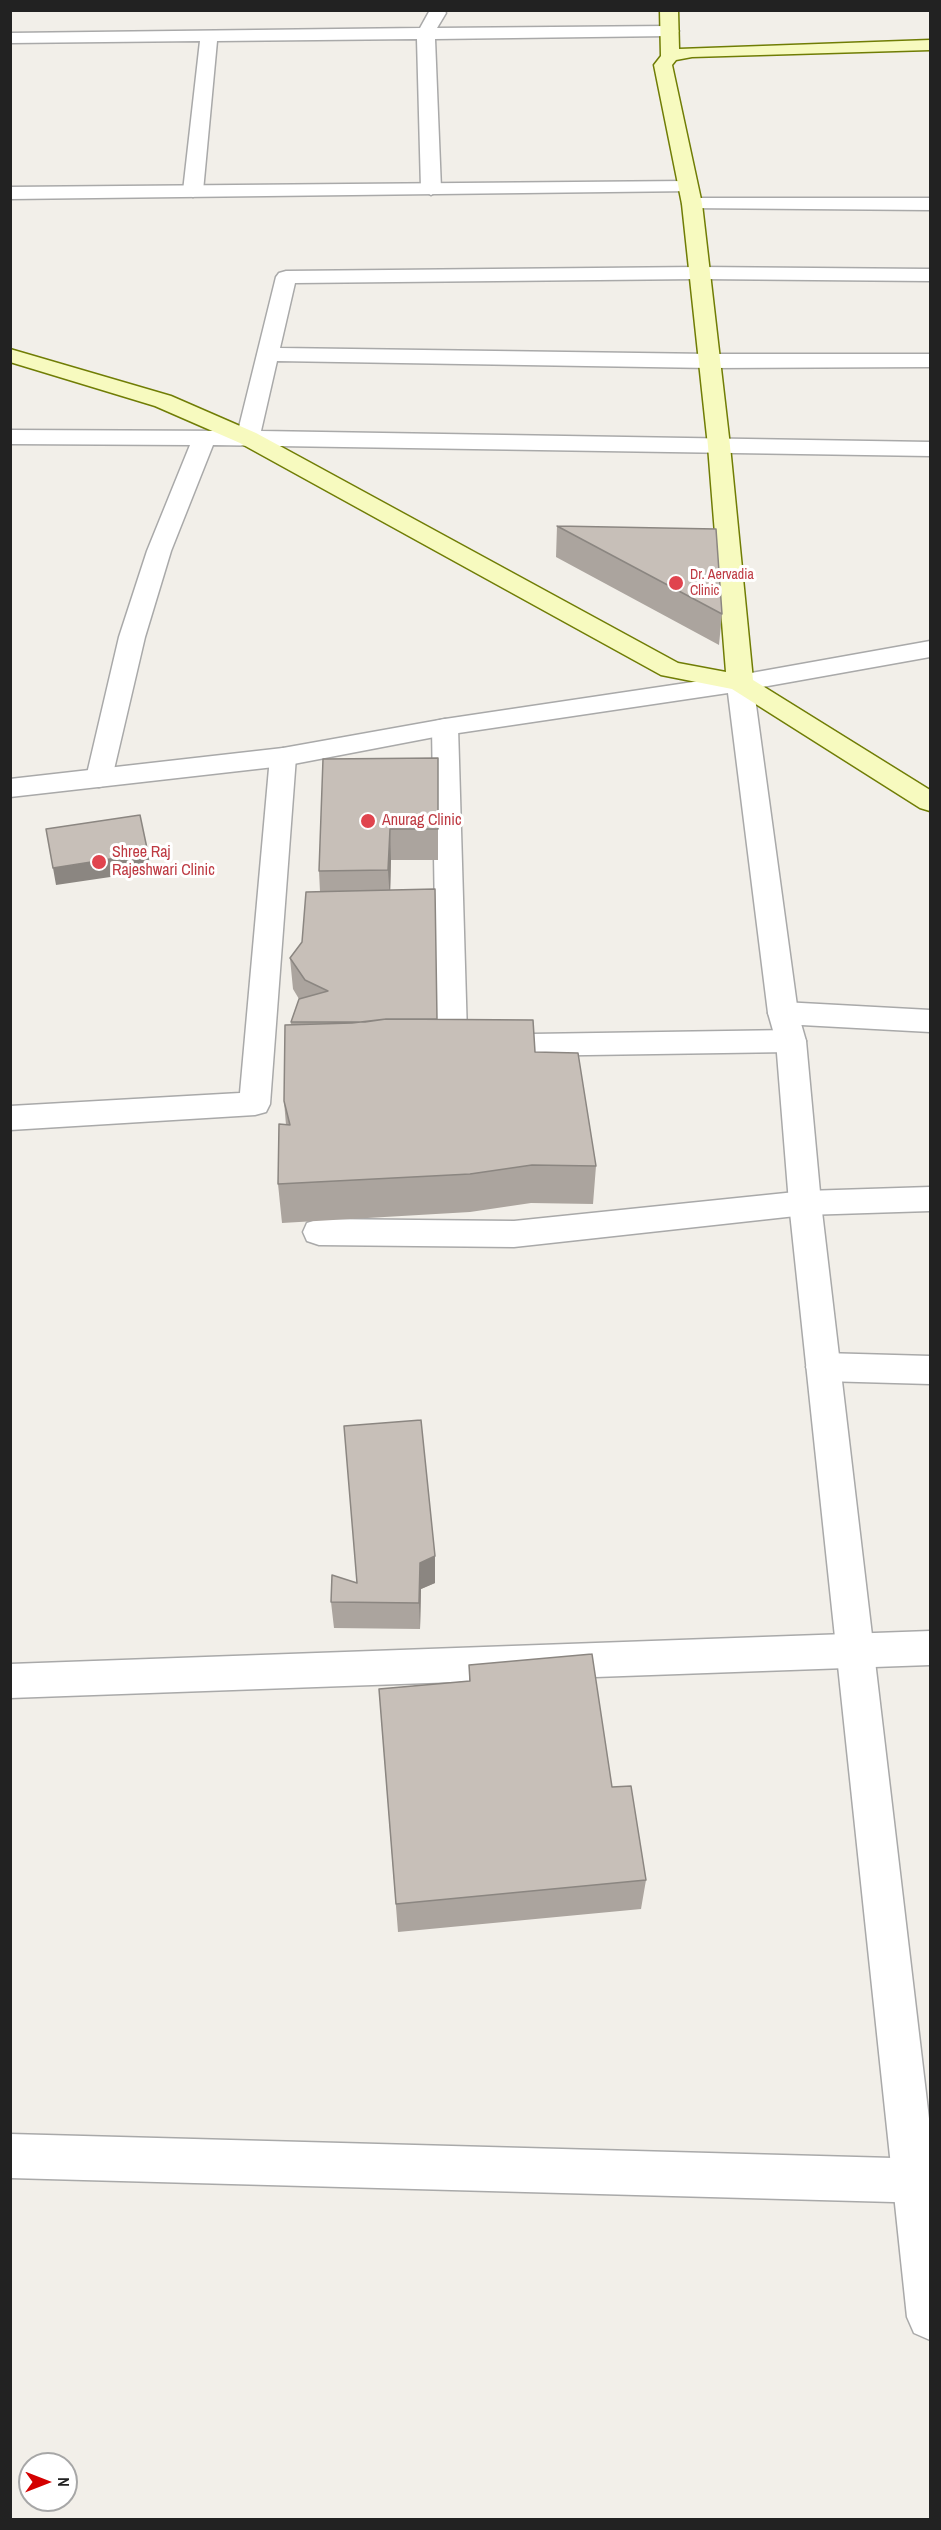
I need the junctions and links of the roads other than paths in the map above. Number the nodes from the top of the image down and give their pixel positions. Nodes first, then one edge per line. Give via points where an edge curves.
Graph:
1 (438, 10) edge
2 (669, 10) edge
3 (670, 31) junction
4 (426, 33) junction
5 (209, 36) junction
6 (10, 38) edge
7 (930, 45) edge
8 (670, 56) junction
9 (431, 189) junction
10 (193, 191) junction
11 (10, 193) edge
12 (689, 195) junction
13 (930, 204) edge
14 (699, 273) junction
15 (930, 275) edge
16 (268, 354) junction
17 (10, 355) edge
18 (930, 360) edge
19 (710, 361) junction
20 (10, 437) edge
21 (204, 438) junction
22 (248, 438) junction
23 (719, 446) junction
24 (930, 449) edge
25 (930, 649) edge
26 (740, 683) junction
27 (446, 727) junction
28 (283, 758) junction
29 (99, 778) junction
30 (10, 788) edge
31 (930, 802) edge
32 (930, 1021) edge
33 (787, 1027) junction
34 (10, 1118) edge
35 (930, 1199) edge
36 (805, 1203) junction
37 (319, 1232) dead end
38 (823, 1366) junction
39 (930, 1370) edge
40 (930, 1648) edge
41 (854, 1651) junction
42 (10, 1681) edge
43 (10, 2156) edge
44 (923, 2181) edge
45 (930, 2317) edge

1 - 4 street
2 - 3 main road
3 - 4 street
3 - 8 main road
4 - 5 street
4 - 9 street
5 - 6 street
5 - 10 street
7 - 8 main road via 692,52
8 - 12 main road via 663,65
9 - 10 street
9 - 12 street
10 - 11 street
12 - 13 street
12 - 14 main road
14 - 15 street
14 - 16 street via 286,277
14 - 19 main road
16 - 19 street
16 - 22 street
17 - 22 main road via 163,401
18 - 19 street
19 - 23 main road
20 - 21 street
21 - 22 street
21 - 29 street via 159,551 132,637
22 - 23 street
22 - 26 main road via 670,669
23 - 24 street
23 - 26 main road
25 - 26 street
26 - 27 street
26 - 31 main road
26 - 33 street
27 - 28 street
27 - 33 street via 452,1046
28 - 29 street
28 - 34 street via 255,1104
29 - 30 street
32 - 33 street
33 - 36 street
35 - 36 street
36 - 37 street via 514,1234
36 - 38 street
38 - 39 street
38 - 41 street
40 - 41 street
41 - 42 street
41 - 44 street
43 - 44 street
44 - 45 street

